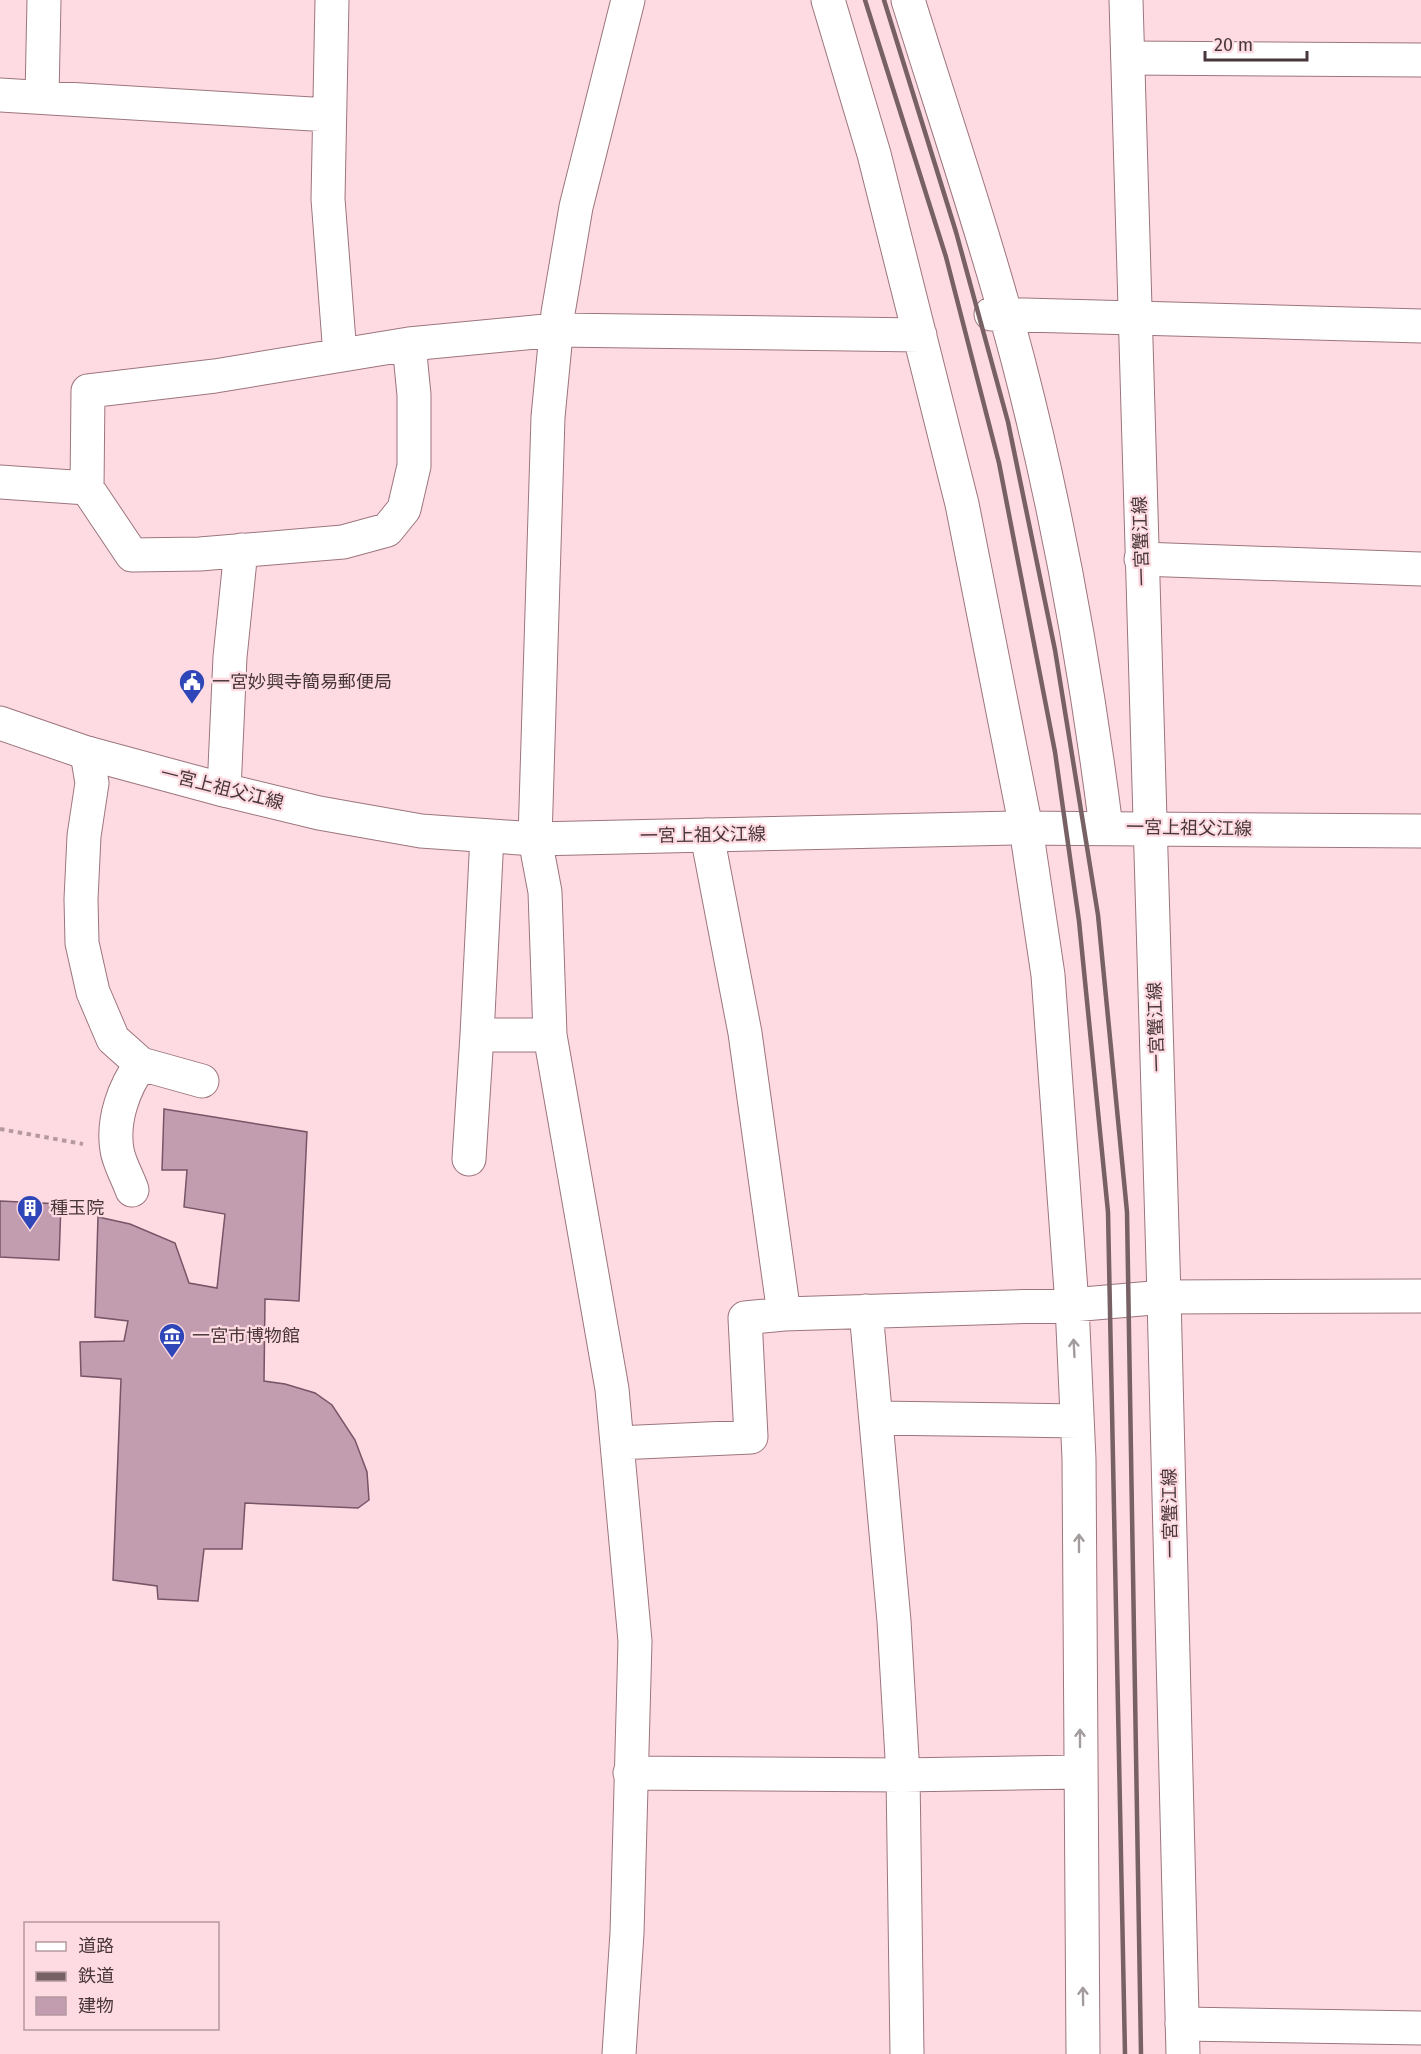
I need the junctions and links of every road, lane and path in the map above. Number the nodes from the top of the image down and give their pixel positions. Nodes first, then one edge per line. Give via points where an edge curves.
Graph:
1 (44, 0) edge
2 (332, 0) edge
3 (628, 0) edge
4 (828, 0) edge
5 (908, 0) edge
6 (1126, 0) edge
7 (1128, 58) junction
8 (1421, 60) edge
9 (0, 95) edge
10 (42, 97) junction
11 (329, 115) junction
12 (998, 314) junction
13 (1134, 316) junction
14 (1421, 326) edge
15 (556, 330) junction
16 (920, 335) junction
17 (409, 344) junction
18 (340, 355) junction
19 (0, 482) edge
20 (87, 488) junction
21 (241, 550) junction
22 (1141, 559) junction
23 (1421, 569) edge
24 (0, 723) edge
25 (87, 753) junction
26 (224, 790) junction
27 (1106, 827) junction
28 (1149, 827) junction
29 (1026, 828) junction
30 (1421, 831) edge
31 (707, 835) junction
32 (487, 836) junction
33 (535, 839) junction
34 (477, 1035) junction
35 (550, 1035) junction
36 (141, 1064) junction
37 (202, 1081) dead end
38 (0, 1129) edge
39 (117, 1150) junction
40 (469, 1159) dead end
41 (132, 1190) dead end
42 (1421, 1296) edge
43 (1164, 1297) junction
44 (1072, 1305) junction
45 (867, 1311) junction
46 (784, 1314) junction
47 (876, 1418) junction
48 (1077, 1421) junction
49 (618, 1443) junction
50 (1080, 1772) junction
51 (630, 1773) junction
52 (903, 1775) junction
53 (1421, 2028) edge
54 (1183, 2039) edge
55 (619, 2054) edge
56 (907, 2054) edge
57 (1083, 2054) edge

1 - 10 street
2 - 11 street
3 - 15 street via 576,207
4 - 16 street via 874,154
5 - 12 street
6 - 7 street, 一宮蟹江線
7 - 8 street
7 - 13 street, 一宮蟹江線
9 - 10 street
10 - 11 street
11 - 18 street via 328,199
12 - 13 street
12 - 27 street via 1053,513 1089,698
13 - 14 street
13 - 22 street, 一宮蟹江線
15 - 16 street
15 - 17 street
15 - 33 street via 548,417
16 - 29 street via 963,504
17 - 18 street
17 - 21 street via 414,466 404,509 387,530 343,542
18 - 20 street via 215,376 88,391
19 - 20 street
20 - 21 street via 132,555
21 - 26 street via 230,657
22 - 23 street
22 - 28 street, 一宮蟹江線
24 - 25 street, 一宮上祖父江線
25 - 26 street, 一宮上祖父江線
25 - 36 street via 92,783 84,836 82,943 93,992 112,1039
26 - 32 street, 一宮上祖父江線 via 319,813 421,831
27 - 28 street, 一宮上祖父江線
27 - 29 street, 一宮上祖父江線
28 - 30 street, 一宮上祖父江線
28 - 43 street, 一宮蟹江線
29 - 31 street, 一宮上祖父江線
29 - 44 street via 1048,975
31 - 33 street, 一宮上祖父江線
31 - 46 street via 746,1033
32 - 33 street, 一宮上祖父江線
32 - 34 street
33 - 35 street via 545,892
34 - 35 street
34 - 40 street
35 - 49 street via 583,1209
36 - 37 street
36 - 39 street via 119,1108
38 - 39 path
39 - 41 street
42 - 43 street
43 - 44 street
43 - 54 street, 一宮蟹江線
44 - 45 street
48 -> 44 street
45 - 46 street
45 - 47 street
46 - 49 street via 745,1318 751,1437
47 - 48 street
47 - 52 street
50 -> 48 street
49 - 51 street via 635,1641
50 - 52 street
57 -> 50 street
51 - 52 street
51 - 55 street via 627,1933
52 - 56 street
53 - 54 street

